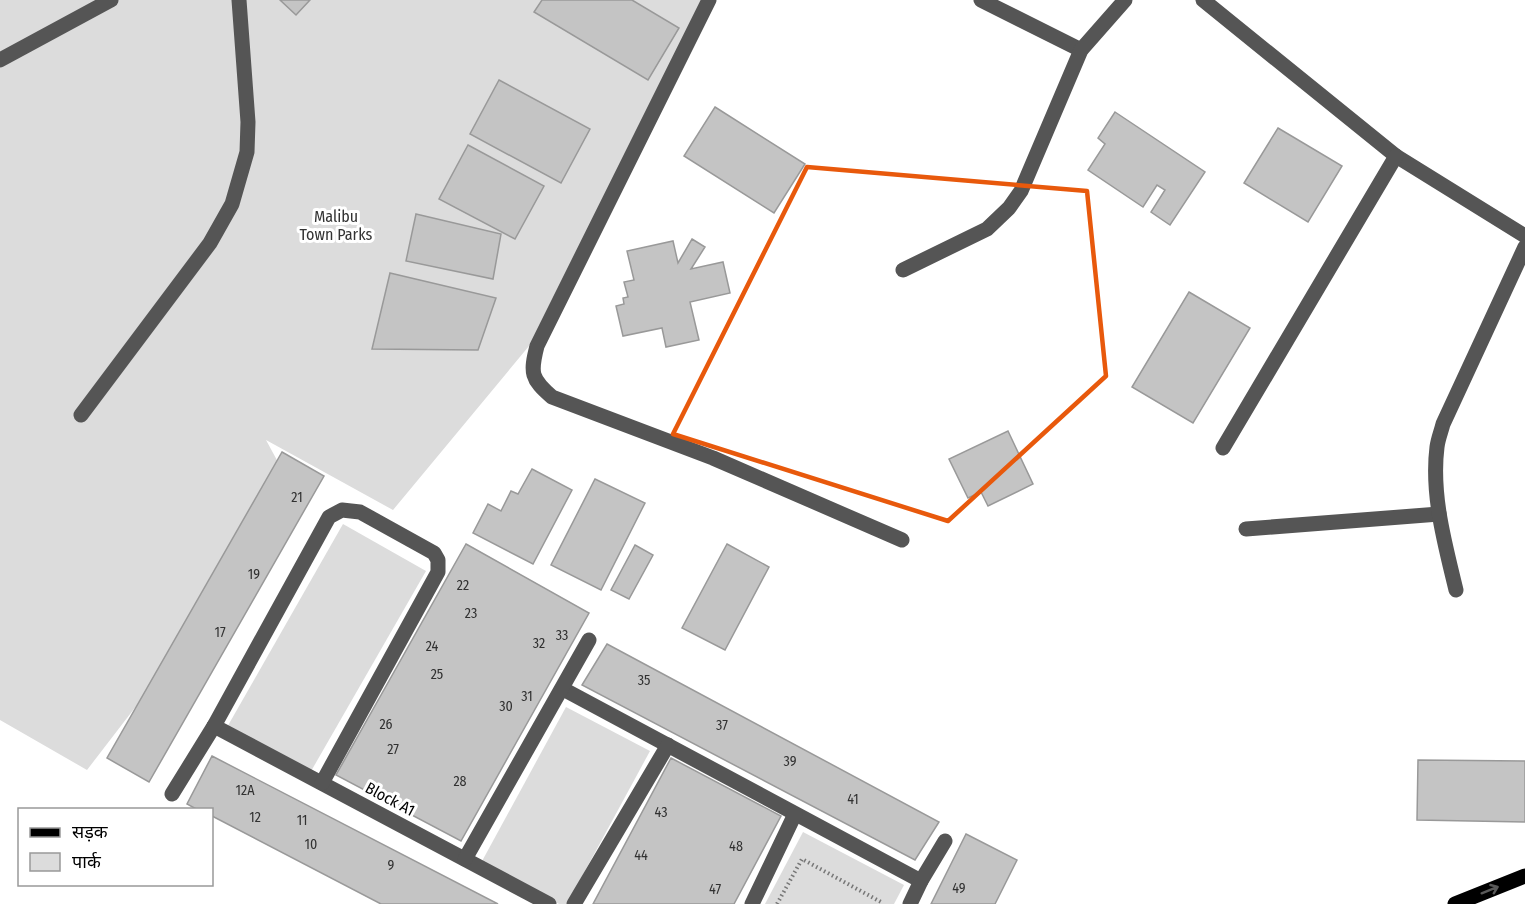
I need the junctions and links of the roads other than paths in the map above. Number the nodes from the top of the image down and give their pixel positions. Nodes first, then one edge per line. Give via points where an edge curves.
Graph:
1 (111, 0) edge
2 (239, 0) edge
3 (709, 0) edge
4 (981, 0) edge
5 (1125, 0) edge
6 (1203, 0) edge
7 (1081, 50) junction
8 (0, 60) edge
9 (1396, 156) junction
10 (1525, 236) edge
11 (1525, 247) edge
12 (903, 270) dead end
13 (81, 416) dead end
14 (1223, 447) dead end
15 (1439, 514) junction
16 (1246, 529) dead end
17 (902, 540) dead end
18 (1456, 590) dead end
19 (589, 640) dead end
20 (563, 689) junction
21 (214, 726) junction
22 (668, 746) junction
23 (322, 783) junction
24 (172, 794) dead end
25 (795, 814) junction
26 (945, 841) dead end
27 (465, 859) junction
28 (1525, 876) edge
29 (921, 881) junction
30 (549, 904) edge
31 (574, 904) edge
32 (752, 904) edge
33 (910, 904) edge
34 (1455, 904) edge

1 - 8 street
2 - 13 street via 247,152 232,204 210,243
3 - 17 street via 537,346 533,372 538,385 552,397 713,458
4 - 7 street
5 - 7 street
6 - 9 street
7 - 12 street via 1021,191 1009,208 987,229
9 - 10 street
9 - 14 street
11 - 15 street via 1443,424 1437,446
15 - 16 street
15 - 18 street
19 - 20 street
20 - 22 street
20 - 27 street
21 - 23 street, Block A1
21 - 23 street via 330,517 342,510 360,512 434,553 438,572
21 - 24 street
22 - 25 street
22 - 31 street
23 - 27 street, Block A1
25 - 29 street
25 - 32 street
26 - 29 street
27 - 30 street, Block A1
34 -> 28 main road
29 - 33 street

